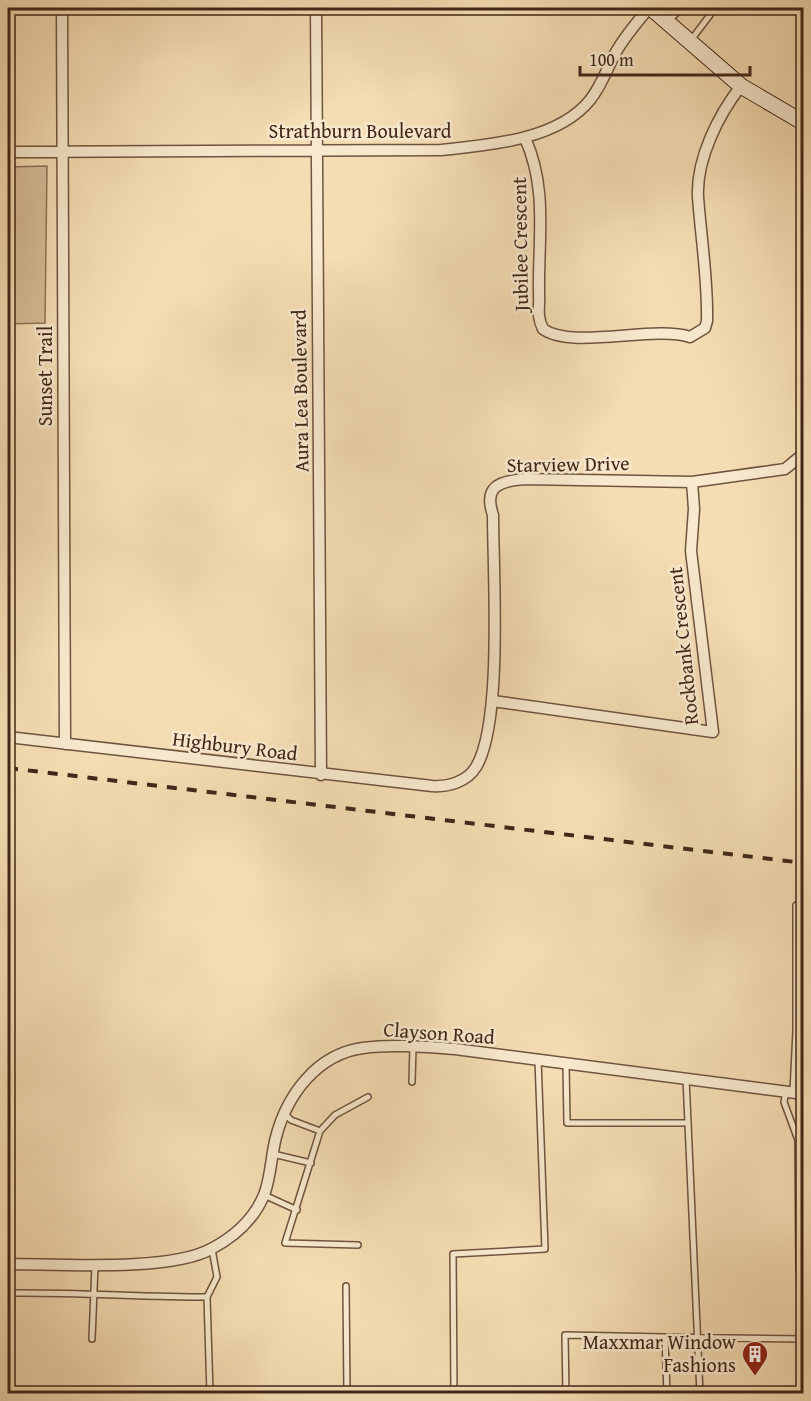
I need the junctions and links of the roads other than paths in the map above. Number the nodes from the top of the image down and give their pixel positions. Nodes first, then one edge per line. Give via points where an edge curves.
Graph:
1 (62, 8) edge
2 (316, 8) edge
3 (650, 8) edge
4 (682, 8) edge
5 (701, 8) edge
6 (667, 21) junction
7 (690, 42) junction
8 (741, 86) junction
9 (804, 123) edge
10 (525, 138) junction
11 (315, 150) junction
12 (8, 152) edge
13 (62, 152) junction
14 (804, 430) edge
15 (803, 451) edge
16 (692, 482) junction
17 (493, 701) junction
18 (8, 737) edge
19 (65, 744) junction
20 (321, 775) junction
21 (458, 782) joint
22 (804, 902) edge
23 (796, 1031) junction
24 (804, 1032) edge
25 (413, 1047) junction
26 (538, 1060) junction
27 (566, 1063) junction
28 (686, 1078) junction
29 (412, 1082) dead end
30 (794, 1091) edge
31 (368, 1096) dead end
32 (284, 1113) junction
33 (688, 1123) junction
34 (320, 1131) junction
35 (273, 1154) junction
36 (311, 1163) junction
37 (264, 1195) junction
38 (297, 1210) junction
39 (358, 1245) dead end
40 (212, 1249) junction
41 (95, 1263) junction
42 (8, 1264) edge
43 (346, 1286) dead end
44 (94, 1292) junction
45 (8, 1293) edge
46 (207, 1297) junction
47 (804, 1312) edge
48 (665, 1337) junction
49 (700, 1338) junction
50 (92, 1339) dead end
51 (804, 1339) edge
52 (210, 1394) edge
53 (347, 1394) edge
54 (454, 1394) edge
55 (566, 1394) edge
56 (667, 1394) edge
57 (700, 1394) edge

1 - 13 street, Sunset Trail
2 - 11 street, Aura Lea Boulevard
3 - 6 main road
3 - 10 street, Strathburn Boulevard via 622,42 597,91 580,111
4 - 6 lane
5 - 7 lane via 710,15
6 - 7 main road
7 - 8 main road
8 - 9 main road
8 - 10 street, Jubilee Crescent via 718,124 702,167 698,196 707,321 705,328 690,337 576,336 543,328 537,309 540,189 536,161
10 - 11 street, Strathburn Boulevard via 470,148
11 - 13 street, Strathburn Boulevard
11 - 20 street, Aura Lea Boulevard
12 - 13 street, Strathburn Boulevard
13 - 19 street, Sunset Trail
14 - 15 street
15 - 16 street, Starview Drive via 785,469
16 - 17 street, Starview Drive via 525,479 498,483 493,488
16 - 17 street, Rockbank Crescent via 691,551 713,732
17 - 21 street, Starview Drive via 480,760 468,777
18 - 19 street, Highbury Road
19 - 20 street, Highbury Road
20 - 21 street, Highbury Road via 432,786
22 - 23 lane via 795,905
23 - 24 lane
23 - 30 lane
25 - 26 street, Clayson Road
25 - 29 lane
25 - 32 street, Clayson Road via 363,1048 341,1055 299,1086
26 - 27 street, Clayson Road
26 - 54 lane via 544,1249 453,1254
27 - 28 street, Clayson Road
27 - 33 lane via 567,1123
28 - 30 street, Clayson Road
28 - 33 lane
30 - 47 lane via 784,1102 798,1140 799,1269
31 - 34 lane via 335,1115
32 - 34 lane via 291,1120
32 - 35 street, Clayson Road
33 - 49 lane
34 - 36 lane
35 - 36 lane
35 - 37 street, Clayson Road
36 - 38 lane
37 - 38 lane
37 - 40 street, Clayson Road via 240,1230
38 - 39 lane via 285,1243
40 - 41 street, Clayson Road via 182,1259
40 - 46 lane via 217,1277
41 - 42 street, Clayson Road
41 - 44 lane
43 - 53 lane
44 - 45 lane
44 - 46 lane via 113,1297
44 - 50 lane
46 - 52 lane
48 - 49 lane
48 - 55 lane via 565,1335
48 - 56 lane
49 - 51 lane
49 - 57 lane

